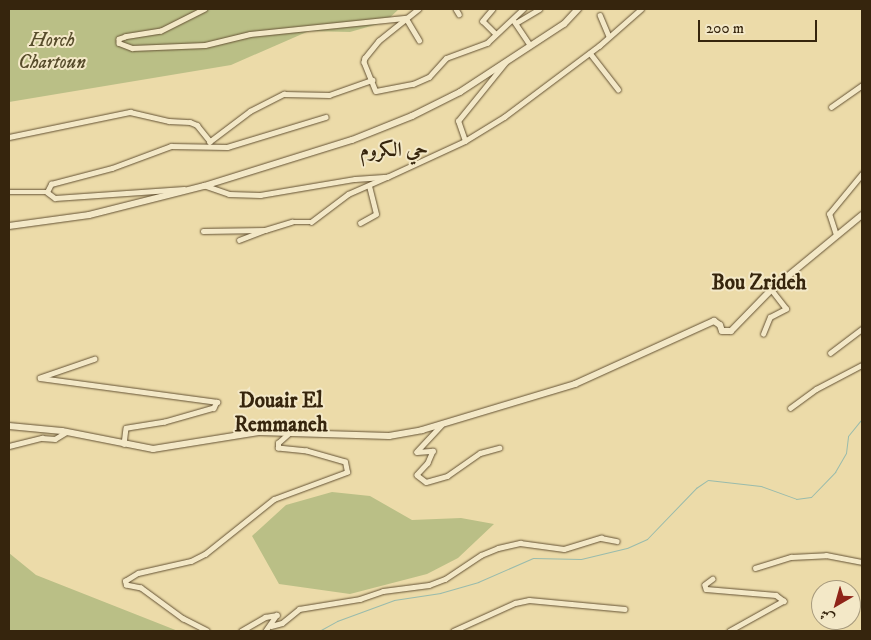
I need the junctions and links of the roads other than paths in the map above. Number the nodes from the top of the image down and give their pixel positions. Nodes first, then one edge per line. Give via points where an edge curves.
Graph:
1 (205, 9) edge
2 (419, 9) edge
3 (456, 9) edge
4 (493, 9) edge
5 (523, 9) edge
6 (539, 9) edge
7 (578, 9) edge
8 (641, 9) edge
9 (459, 14) dead end
10 (600, 15) dead end
11 (406, 18) junction
12 (515, 22) junction
13 (496, 34) junction
14 (609, 36) junction
15 (419, 40) dead end
16 (530, 45) junction
17 (590, 53) junction
18 (506, 61) junction
19 (372, 80) junction
20 (862, 85) edge
21 (618, 89) dead end
22 (830, 106) dead end
23 (326, 117) dead end
24 (9, 138) edge
25 (465, 141) junction
26 (209, 144) junction
27 (862, 174) edge
28 (387, 177) junction
29 (204, 186) junction
30 (370, 186) junction
31 (186, 188) junction
32 (9, 192) edge
33 (46, 192) junction
34 (862, 215) edge
35 (360, 222) dead end
36 (9, 226) edge
37 (265, 230) junction
38 (203, 231) dead end
39 (836, 234) junction
40 (239, 240) dead end
41 (771, 290) junction
42 (862, 328) edge
43 (763, 334) dead end
44 (830, 354) dead end
45 (95, 359) dead end
46 (862, 365) edge
47 (790, 408) dead end
48 (442, 424) junction
49 (9, 426) edge
50 (292, 431) junction
51 (66, 432) junction
52 (124, 444) junction
53 (9, 446) edge
54 (499, 448) dead end
55 (617, 541) dead end
56 (862, 562) edge
57 (755, 568) dead end
58 (713, 579) dead end
59 (625, 609) dead end
60 (271, 626) junction
61 (207, 631) edge
62 (241, 631) edge
63 (266, 631) edge
64 (453, 631) edge
65 (730, 631) edge

1 - 11 street via 161,31 125,37 119,39 119,43 132,48 205,46 250,34
2 - 11 street
3 - 9 street
4 - 13 street via 483,21
5 - 12 street
6 - 12 street
7 - 16 street via 571,19
8 - 14 street
10 - 14 street
11 - 15 street
11 - 19 street via 378,41 365,58
12 - 13 street
12 - 16 street
13 - 19 street via 487,43 446,58 434,74 421,81 380,92 376,91
14 - 17 street
16 - 18 street
17 - 21 street
17 - 25 street via 507,115
18 - 25 street via 458,121
18 - 29 street via 460,92 412,116 352,140
19 - 26 street via 329,95 284,94 250,112
20 - 22 street
23 - 26 street via 227,147
24 - 26 street via 130,112 197,124
25 - 28 street
26 - 33 street via 171,146 112,168 51,184
27 - 39 street via 829,214
28 - 29 street via 355,179 260,195 229,194
28 - 30 street
29 - 31 street
30 - 35 street via 376,214
30 - 37 street via 341,198 317,220
31 - 33 street via 55,198
31 - 36 street via 89,215
32 - 33 street
34 - 39 street
37 - 38 street
37 - 40 street
39 - 41 street
41 - 43 street via 786,309 770,317
41 - 48 street via 731,331 722,332 714,321 575,384
42 - 44 street
45 - 52 street via 40,378 216,402 214,408 165,422 126,428
46 - 47 street via 816,389
48 - 50 street via 389,436
48 - 54 street via 417,452 433,450 418,478 426,482 447,476 480,453
49 - 51 street
50 - 52 street via 260,432 153,449
50 - 61 street via 283,436 278,448 307,451 345,462 347,472 274,499 205,554 191,561 138,573 125,581 126,585 141,588 183,619
51 - 52 street
51 - 53 street via 55,439 42,438
55 - 60 street via 601,538 564,549 520,543 498,548 437,582 299,609 282,623
56 - 57 street via 842,556 791,557
58 - 65 street via 705,585 706,589 764,593 781,597 784,601
59 - 64 street via 529,600 515,603 488,618
60 - 62 street via 278,618 274,613
60 - 63 street

